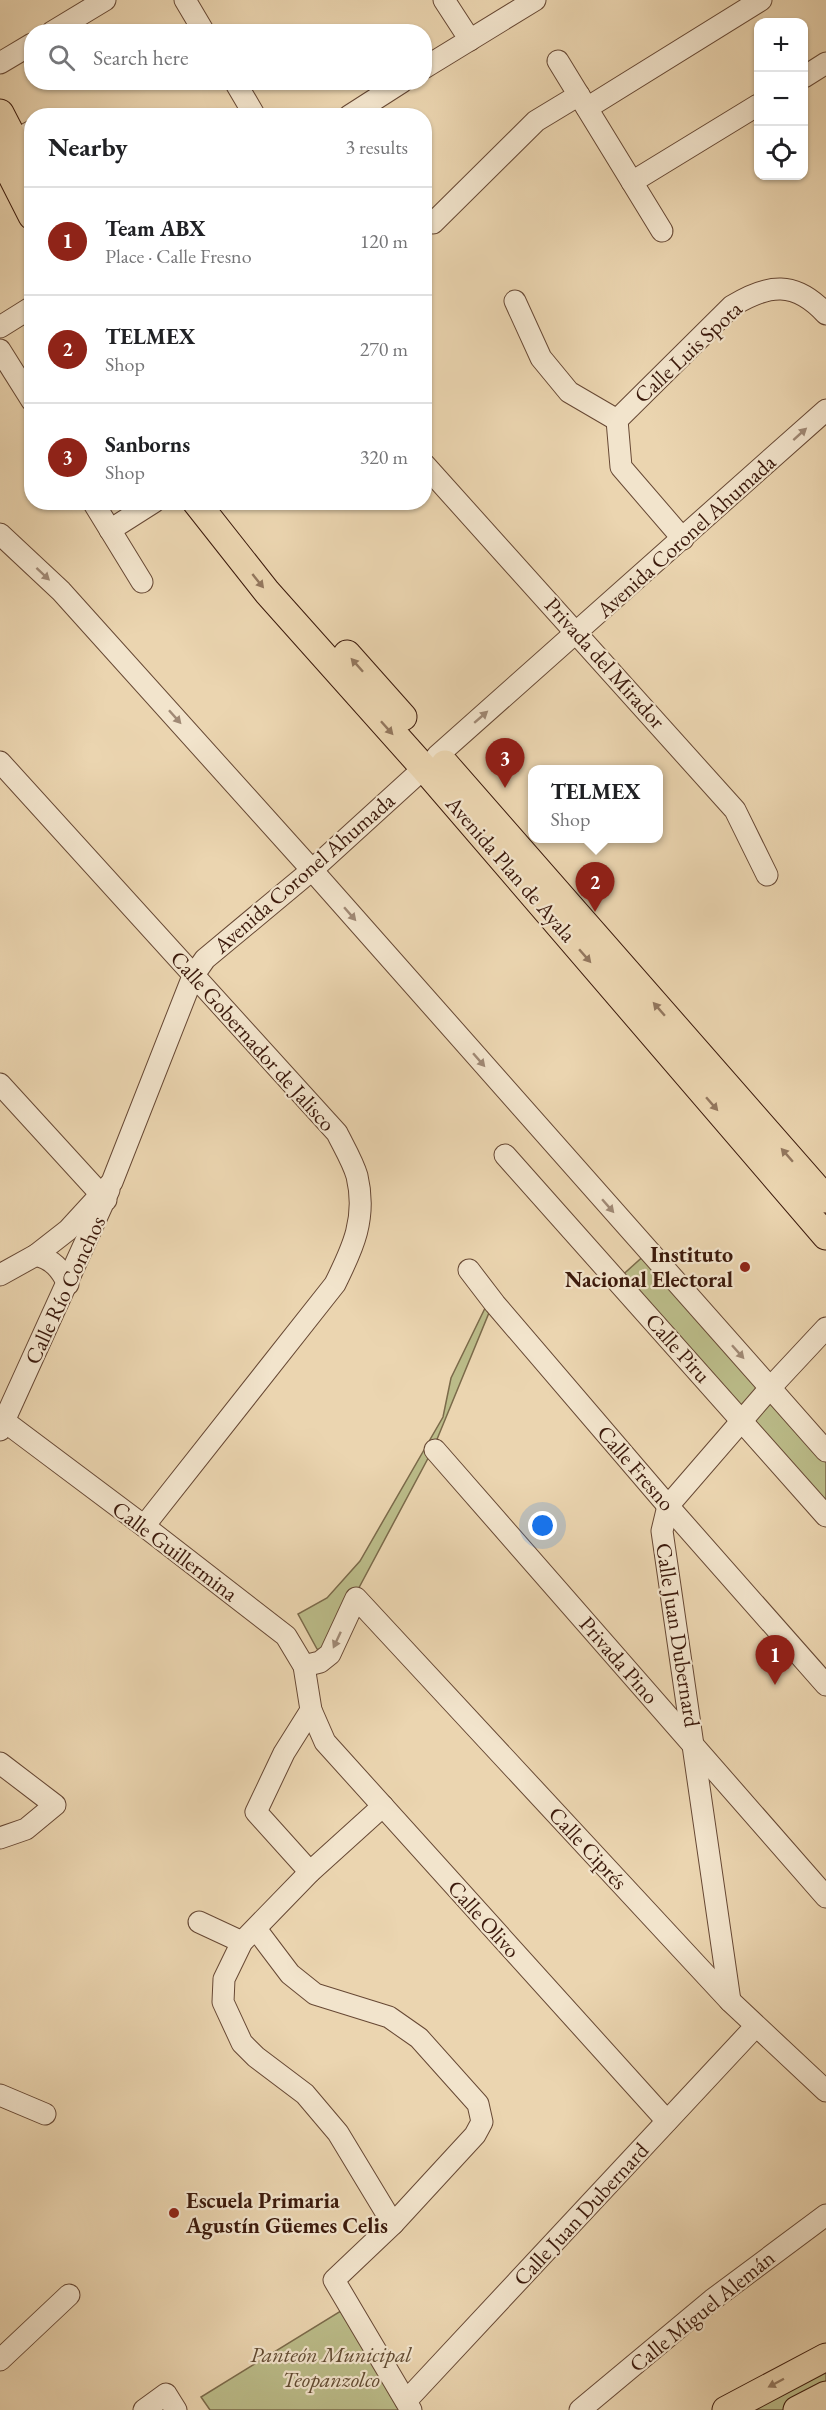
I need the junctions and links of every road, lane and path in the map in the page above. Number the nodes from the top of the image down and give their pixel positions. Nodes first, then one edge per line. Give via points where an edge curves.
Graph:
1 (105, 0) edge
2 (185, 0) edge
3 (444, 0) edge
4 (535, 0) edge
5 (761, 0) edge
6 (65, 24) edge
7 (199, 24) edge
8 (470, 40) junction
9 (24, 49) edge
10 (558, 61) dead end
11 (0, 63) edge
12 (432, 63) edge
13 (826, 63) edge
14 (808, 74) edge
15 (240, 90) edge
16 (390, 90) edge
17 (583, 101) junction
18 (250, 108) edge
19 (361, 108) edge
20 (754, 108) edge
21 (0, 113) edge
22 (15, 142) edge
23 (24, 159) edge
24 (24, 181) edge
25 (632, 182) junction
26 (433, 223) dead end
27 (662, 231) dead end
28 (514, 302) dead end
29 (24, 312) edge
30 (826, 314) edge
31 (0, 327) edge
32 (0, 350) edge
33 (24, 388) edge
34 (826, 410) edge
35 (616, 420) junction
36 (432, 473) edge
37 (98, 510) edge
38 (141, 510) edge
39 (202, 510) edge
40 (224, 510) edge
41 (110, 530) junction
42 (0, 534) edge
43 (683, 539) junction
44 (142, 582) dead end
45 (577, 632) junction
46 (0, 762) edge
47 (431, 762) junction
48 (312, 870) junction
49 (767, 875) dead end
50 (193, 976) junction
51 (0, 1084) edge
52 (505, 1155) dead end
53 (106, 1192) junction
54 (826, 1199) edge
55 (826, 1236) edge
56 (36, 1255) junction
57 (469, 1270) dead end
58 (0, 1275) edge
59 (68, 1284) junction
60 (826, 1328) edge
61 (770, 1388) junction
62 (741, 1420) junction
63 (1, 1423) edge
64 (435, 1450) dead end
65 (826, 1451) edge
66 (668, 1506) junction
67 (826, 1516) edge
68 (144, 1526) junction
69 (304, 1666) junction
70 (826, 1685) edge
71 (311, 1710) junction
72 (695, 1747) junction
73 (0, 1763) edge
74 (382, 1806) junction
75 (0, 1838) edge
76 (310, 1872) junction
77 (826, 1897) edge
78 (199, 1922) dead end
79 (249, 1936) junction
80 (730, 2001) junction
81 (755, 2027) junction
82 (826, 2091) edge
83 (0, 2095) edge
84 (45, 2114) dead end
85 (667, 2121) junction
86 (826, 2215) edge
87 (393, 2224) junction
88 (69, 2295) dead end
89 (826, 2356) edge
90 (0, 2360) edge
91 (826, 2395) edge
92 (171, 2402) edge
93 (409, 2405) edge
94 (144, 2410) edge
95 (580, 2410) edge
96 (726, 2410) edge
97 (797, 2410) edge

1 - 6 street
2 - 7 street
3 - 8 street
4 - 8 street
5 - 17 street
8 - 12 street
9 - 11 street
10 - 17 street
13 - 14 street
15 - 18 street
16 - 19 street
17 - 25 street
17 - 26 street via 536,121
20 - 25 street
21 - 22 main road
22 - 23 main road
22 - 24 main road
25 - 27 street
28 - 35 street via 541,358 569,392
29 - 31 street
30 - 35 street, Calle Luis Spota via 816,302 795,291 772,288 752,294 732,306
32 - 33 street
43 -> 34 street, Avenida Coronel Ahumada
35 - 43 street via 621,467
36 - 45 street, Privada del Mirador
37 - 41 street
38 - 41 street
39 -> 47 main road, Avenida Plan de Ayala via 267,592
47 -> 40 main road, Avenida Plan de Ayala
41 - 44 street
42 -> 48 street via 61,591
43 - 45 street, Avenida Coronel Ahumada
47 -> 45 street, Avenida Coronel Ahumada
45 - 49 street, Privada del Mirador via 735,810
46 - 50 street, Calle Gobernador de Jalisco
47 - 48 street, Avenida Coronel Ahumada
54 -> 47 main road, Avenida Plan de Ayala
47 -> 55 main road, Avenida Plan de Ayala
48 - 50 street, Avenida Coronel Ahumada via 205,959
48 -> 61 street
50 - 53 street, Avenida Coronel Ahumada
50 - 68 street, Calle Gobernador de Jalisco via 337,1133 357,1175 361,1209 354,1246 334,1284
51 - 53 street
52 - 62 street, Calle Piru
53 - 56 street, Avenida Coronel Ahumada
53 - 59 street, Calle Río Conchos
56 - 58 street, Avenida Coronel Ahumada
56 - 59 street via 56,1264
57 - 66 street, Calle Fresno
59 - 63 street, Calle Río Conchos
60 - 61 street, Calle Juan Dubernard
61 - 62 street, Calle Juan Dubernard
61 - 65 street
62 - 66 street, Calle Juan Dubernard
62 - 67 street, Calle Piru
63 - 68 street, Calle Guillermina
64 - 72 street, Privada Pino
66 - 70 street, Calle Fresno
66 - 72 street, Calle Juan Dubernard via 662,1531
68 - 69 street, Calle Guillermina via 286,1636
69 - 71 street, Calle Guillermina
80 -> 69 street, Calle Ciprés via 356,1598 330,1654 320,1662
71 - 74 street, Calle Olivo via 325,1742
71 - 76 street via 284,1753 256,1812
72 - 77 street, Privada Pino
72 - 80 street, Calle Juan Dubernard
73 - 75 street via 55,1805 26,1830
74 - 76 street
74 - 85 street, Calle Olivo
76 - 79 street
78 - 79 street
79 - 87 street via 224,1979 223,2002 242,2043 305,2094 331,2125
79 - 87 street via 315,1994 388,2017 419,2038 478,2104 482,2122 475,2136
80 - 81 street, Calle Ciprés
81 - 82 street, Calle Ciprés
81 - 85 street, Calle Juan Dubernard
83 - 84 street
85 - 93 street, Calle Juan Dubernard
86 - 95 street, Calle Miguel Alemán via 712,2300
87 - 93 street via 334,2280
88 - 90 street
89 -> 96 main road
91 - 97 main road
92 - 94 street

